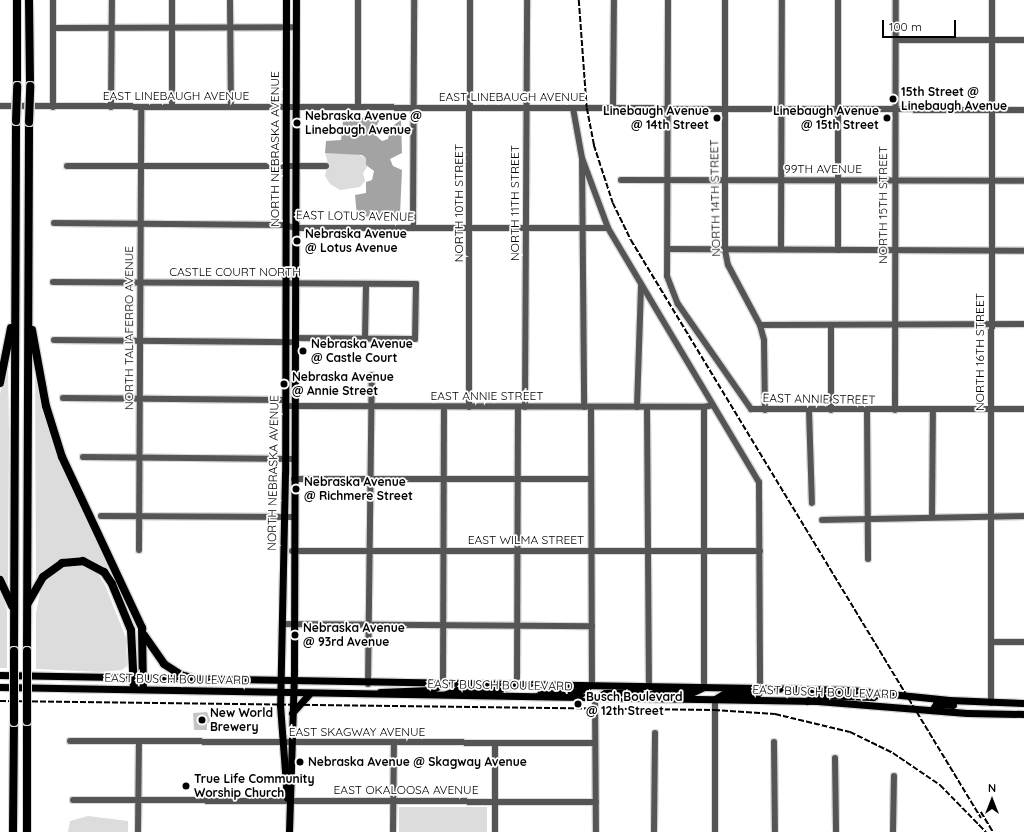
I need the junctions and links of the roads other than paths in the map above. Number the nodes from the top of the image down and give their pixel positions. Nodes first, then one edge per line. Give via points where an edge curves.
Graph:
1 (17, 0) edge
2 (29, 0) edge
3 (53, 0) edge
4 (112, 0) edge
5 (172, 0) edge
6 (230, 0) edge
7 (286, 0) edge
8 (296, 0) edge
9 (358, 0) edge
10 (414, 0) edge
11 (470, 0) edge
12 (527, 0) edge
13 (614, 0) edge
14 (668, 0) edge
15 (725, 0) edge
16 (782, 0) edge
17 (838, 0) edge
18 (896, 0) edge
19 (992, 0) edge
20 (296, 27) junction
21 (53, 28) junction
22 (112, 28) junction
23 (172, 28) junction
24 (230, 29) junction
25 (286, 29) junction
26 (896, 40) junction
27 (991, 40) junction
28 (1024, 40) edge
29 (0, 106) edge
30 (53, 106) junction
31 (231, 106) junction
32 (111, 107) junction
33 (141, 107) junction
34 (172, 107) junction
35 (358, 107) junction
36 (414, 107) junction
37 (286, 108) junction
38 (295, 108) junction
39 (470, 108) junction
40 (526, 108) junction
41 (573, 108) junction
42 (613, 108) junction
43 (669, 108) junction
44 (725, 108) junction
45 (781, 110) junction
46 (838, 110) junction
47 (894, 110) junction
48 (989, 110) junction
49 (1024, 110) edge
50 (582, 158) junction
51 (66, 166) dead end
52 (141, 166) junction
53 (286, 166) junction
54 (295, 166) junction
55 (326, 166) dead end
56 (668, 179) junction
57 (725, 179) junction
58 (621, 180) dead end
59 (781, 180) junction
60 (838, 180) junction
61 (894, 180) junction
62 (990, 181) junction
63 (1024, 181) edge
64 (54, 223) dead end
65 (140, 224) junction
66 (286, 225) junction
67 (295, 228) junction
68 (413, 228) junction
69 (470, 228) junction
70 (526, 228) junction
71 (582, 228) junction
72 (608, 228) junction
73 (669, 249) junction
74 (781, 249) junction
75 (725, 250) junction
76 (838, 250) junction
77 (894, 250) junction
78 (991, 251) junction
79 (1024, 251) edge
80 (53, 282) dead end
81 (140, 282) junction
82 (285, 283) junction
83 (295, 284) junction
84 (366, 285) junction
85 (641, 286) junction
86 (15, 310) junction
87 (28, 312) junction
88 (895, 324) junction
89 (991, 324) junction
90 (1024, 324) edge
91 (760, 325) junction
92 (831, 325) junction
93 (365, 339) junction
94 (54, 340) dead end
95 (295, 340) junction
96 (140, 341) junction
97 (285, 342) junction
98 (372, 375) dead end
99 (0, 383) edge
100 (63, 398) dead end
101 (140, 399) junction
102 (285, 403) junction
103 (713, 405) junction
104 (295, 406) junction
105 (371, 406) junction
106 (444, 407) junction
107 (469, 407) junction
108 (518, 407) junction
109 (525, 407) junction
110 (584, 407) junction
111 (591, 407) junction
112 (637, 407) junction
113 (647, 407) junction
114 (704, 407) junction
115 (991, 409) junction
116 (1024, 409) edge
117 (764, 410) junction
118 (809, 410) junction
119 (831, 410) junction
120 (867, 410) junction
121 (895, 410) junction
122 (933, 410) junction
123 (83, 458) dead end
124 (140, 458) junction
125 (285, 459) junction
126 (295, 459) junction
127 (370, 478) junction
128 (444, 478) junction
129 (294, 479) junction
130 (518, 479) junction
131 (591, 479) junction
132 (812, 503) dead end
133 (101, 516) dead end
134 (139, 516) junction
135 (932, 516) junction
136 (990, 516) junction
137 (1024, 516) edge
138 (284, 517) junction
139 (293, 517) junction
140 (822, 520) dead end
141 (868, 521) junction
142 (139, 550) dead end
143 (369, 550) junction
144 (292, 551) junction
145 (444, 551) junction
146 (517, 551) junction
147 (648, 551) junction
148 (760, 551) junction
149 (591, 552) junction
150 (704, 552) junction
151 (868, 559) dead end
152 (283, 563) junction
153 (0, 580) edge
154 (293, 590) junction
155 (27, 606) junction
156 (14, 611) junction
157 (283, 624) junction
158 (294, 624) junction
159 (368, 624) junction
160 (444, 624) junction
161 (518, 625) junction
162 (592, 626) junction
163 (143, 633) junction
164 (991, 642) junction
165 (1024, 642) edge
166 (0, 675) edge
167 (134, 677) junction
168 (143, 677) junction
169 (192, 678) junction
170 (283, 680) junction
171 (294, 681) junction
172 (368, 684) junction
173 (443, 684) junction
174 (514, 685) junction
175 (592, 686) junction
176 (0, 687) edge
177 (649, 687) junction
178 (704, 687) junction
179 (760, 688) junction
180 (134, 689) junction
181 (143, 689) junction
182 (282, 692) junction
183 (292, 692) junction
184 (310, 692) junction
185 (880, 693) junction
186 (366, 695) junction
187 (444, 696) junction
188 (529, 696) junction
189 (595, 698) junction
190 (638, 698) junction
191 (715, 699) junction
192 (806, 701) junction
193 (978, 702) junction
194 (991, 703) junction
195 (1024, 703) edge
196 (932, 710) junction
197 (1024, 714) edge
198 (291, 716) junction
199 (654, 733) dead end
200 (70, 741) dead end
201 (139, 742) junction
202 (394, 742) junction
203 (495, 742) junction
204 (774, 742) dead end
205 (282, 743) junction
206 (595, 743) junction
207 (291, 744) junction
208 (835, 758) dead end
209 (894, 776) dead end
210 (73, 800) dead end
211 (138, 801) junction
212 (393, 801) junction
213 (495, 801) junction
214 (288, 802) junction
215 (596, 802) junction
216 (13, 832) edge
217 (27, 832) edge
218 (138, 832) edge
219 (289, 832) edge
220 (393, 832) edge
221 (495, 832) edge
222 (596, 832) edge
223 (654, 832) edge
224 (715, 832) edge
225 (775, 832) edge
226 (836, 832) edge
227 (894, 832) edge

1 - 86 highway, bridge
2 - 87 highway, bridge
3 - 21 street
4 - 22 street
5 - 23 street
6 - 24 street
7 - 25 main road, NORTH NEBRASKA AVENUE
8 - 20 main road, NORTH NEBRASKA AVENUE
9 - 35 street
10 - 36 street
11 - 39 street, NORTH 10TH STREET
12 - 40 street, NORTH 11TH STREET
13 - 42 street
14 - 43 street
15 - 44 street, NORTH 14TH STREET
16 - 45 street
17 - 46 street
18 - 26 street, NORTH 15TH STREET
19 - 27 street, NORTH 16TH STREET
20 - 25 street
20 - 38 main road, NORTH NEBRASKA AVENUE
21 - 22 street
21 - 30 street
22 - 23 street
22 - 32 street
23 - 24 street
23 - 34 street
24 - 25 street
24 - 31 street
25 - 37 main road, NORTH NEBRASKA AVENUE
26 - 27 street
26 - 47 street, NORTH 15TH STREET
27 - 28 street
27 - 48 street, NORTH 16TH STREET
29 - 30 street, EAST LINEBAUGH AVENUE
30 - 32 street, EAST LINEBAUGH AVENUE
31 - 34 street, EAST LINEBAUGH AVENUE
31 - 37 street, EAST LINEBAUGH AVENUE
32 - 33 street, EAST LINEBAUGH AVENUE
33 - 34 street, EAST LINEBAUGH AVENUE
33 - 52 street, NORTH TALIAFERRO AVENUE
35 - 36 street, EAST LINEBAUGH AVENUE
35 - 38 street, EAST LINEBAUGH AVENUE
36 - 39 street, EAST LINEBAUGH AVENUE
36 - 68 street
37 - 38 street, EAST LINEBAUGH AVENUE
37 - 53 main road, NORTH NEBRASKA AVENUE
38 - 54 main road, NORTH NEBRASKA AVENUE
39 - 40 street, EAST LINEBAUGH AVENUE
39 - 69 street, NORTH 10TH STREET
40 - 41 street, EAST LINEBAUGH AVENUE
40 - 70 street, NORTH 11TH STREET
41 - 42 street, EAST LINEBAUGH AVENUE
41 - 50 street
42 - 43 street, EAST LINEBAUGH AVENUE
43 - 44 street, EAST LINEBAUGH AVENUE
43 - 56 street
44 - 45 street, EAST LINEBAUGH AVENUE
44 - 57 street, NORTH 14TH STREET
45 - 46 street, EAST LINEBAUGH AVENUE
45 - 59 street
46 - 47 street, EAST LINEBAUGH AVENUE
46 - 60 street
47 - 48 street, EAST LINEBAUGH AVENUE
47 - 61 street, NORTH 15TH STREET
48 - 49 street, EAST LINEBAUGH AVENUE
48 - 62 street, NORTH 16TH STREET
50 - 71 street
50 - 72 street
51 - 52 street
52 - 53 street
52 - 65 street, NORTH TALIAFERRO AVENUE
53 - 54 street
53 - 66 main road, NORTH NEBRASKA AVENUE
54 - 55 street
54 - 67 main road, NORTH NEBRASKA AVENUE
56 - 57 street, 99TH AVENUE
56 - 58 street, 99TH AVENUE
56 - 73 street
57 - 59 street, 99TH AVENUE
57 - 75 street, NORTH 14TH STREET
59 - 60 street, 99TH AVENUE
59 - 74 street
60 - 61 street, 99TH AVENUE
60 - 76 street
61 - 62 street, 99TH AVENUE
61 - 77 street, NORTH 15TH STREET
62 - 63 street, 99TH AVENUE
62 - 78 street, NORTH 16TH STREET
64 - 65 street, EAST LOTUS AVENUE
65 - 66 street, EAST LOTUS AVENUE
65 - 81 street, NORTH TALIAFERRO AVENUE
66 - 67 street, EAST LOTUS AVENUE
66 - 82 main road, NORTH NEBRASKA AVENUE
67 - 68 street, EAST LOTUS AVENUE
67 - 83 main road, NORTH NEBRASKA AVENUE
68 - 69 street, EAST LOTUS AVENUE
69 - 70 street, EAST LOTUS AVENUE
69 - 107 street, NORTH 10TH STREET
70 - 71 street, EAST LOTUS AVENUE
70 - 109 street, NORTH 11TH STREET
71 - 72 street, EAST LOTUS AVENUE
71 - 110 street
72 - 85 street
73 - 75 street
73 - 117 street, EAST ANNIE STREET via 667,276 678,304 751,409
74 - 75 street
74 - 76 street
75 - 91 street, NORTH 14TH STREET via 728,265 745,302
76 - 77 street
77 - 78 street
77 - 88 street, NORTH 15TH STREET
78 - 79 street
78 - 89 street, NORTH 16TH STREET
80 - 81 street, CASTLE COURT NORTH
81 - 82 street, CASTLE COURT NORTH
81 - 96 street, NORTH TALIAFERRO AVENUE
82 - 83 street, CASTLE COURT NORTH
82 - 97 main road, NORTH NEBRASKA AVENUE
83 - 84 street, CASTLE COURT NORTH
83 - 95 main road, NORTH NEBRASKA AVENUE
84 - 93 street
84 - 93 street, CASTLE COURT NORTH via 416,284 415,339
85 - 103 street
85 - 112 street
86 - 99 highway
86 - 156 highway
87 - 155 highway
87 - 163 highway via 42,388 58,446
88 - 89 street
88 - 92 street
88 - 121 street, NORTH 15TH STREET
89 - 90 street
89 - 115 street, NORTH 16TH STREET
91 - 92 street
91 - 117 street, NORTH 14TH STREET via 764,340
92 - 119 street
93 - 95 street
94 - 96 street
95 - 97 street
95 - 104 main road, NORTH NEBRASKA AVENUE
96 - 97 street
96 - 101 street, NORTH TALIAFERRO AVENUE
97 - 102 main road, NORTH NEBRASKA AVENUE
98 - 105 street
100 - 101 street, EAST ANNIE STREET
101 - 102 street, EAST ANNIE STREET
101 - 124 street, NORTH TALIAFERRO AVENUE
102 - 104 street, EAST ANNIE STREET
102 - 125 main road, NORTH NEBRASKA AVENUE
103 - 114 street, EAST ANNIE STREET
103 - 148 street via 756,475 760,491
104 - 105 street, EAST ANNIE STREET
104 - 126 main road, NORTH NEBRASKA AVENUE
105 - 106 street, EAST ANNIE STREET
105 - 127 street
106 - 107 street, EAST ANNIE STREET
106 - 128 street
107 - 108 street, EAST ANNIE STREET
108 - 109 street, EAST ANNIE STREET
108 - 130 street
109 - 110 street, EAST ANNIE STREET
110 - 111 street, EAST ANNIE STREET
111 - 112 street, EAST ANNIE STREET
111 - 131 street
112 - 113 street, EAST ANNIE STREET
113 - 114 street, EAST ANNIE STREET
113 - 147 street
114 - 150 street
115 - 116 street, EAST ANNIE STREET
115 - 122 street, EAST ANNIE STREET
115 - 136 street, NORTH 16TH STREET
117 - 118 street, EAST ANNIE STREET
118 - 119 street, EAST ANNIE STREET
118 - 132 street
119 - 120 street, EAST ANNIE STREET
120 - 121 street, EAST ANNIE STREET
120 - 141 street
121 - 122 street, EAST ANNIE STREET
122 - 135 street
123 - 124 street
124 - 125 street
124 - 134 street, NORTH TALIAFERRO AVENUE
125 - 126 street
125 - 138 main road, NORTH NEBRASKA AVENUE
126 - 129 main road, NORTH NEBRASKA AVENUE
127 - 128 street
127 - 129 street
127 - 143 street
128 - 130 street
128 - 145 street
129 - 139 main road, NORTH NEBRASKA AVENUE
130 - 131 street
130 - 146 street
131 - 149 street
133 - 134 street
134 - 138 street
134 - 142 street, NORTH TALIAFERRO AVENUE
135 - 136 street
135 - 141 street
136 - 137 street
136 - 164 street, NORTH 16TH STREET
138 - 139 street
138 - 152 main road, NORTH NEBRASKA AVENUE
139 - 144 main road, NORTH NEBRASKA AVENUE
140 - 141 street
141 - 151 street
143 - 144 street, EAST WILMA STREET
143 - 145 street, EAST WILMA STREET
143 - 159 street
144 - 154 main road, NORTH NEBRASKA AVENUE
145 - 146 street, EAST WILMA STREET
145 - 160 street
146 - 149 street, EAST WILMA STREET
146 - 161 street
147 - 149 street, EAST WILMA STREET
147 - 150 street, EAST WILMA STREET
147 - 177 street
148 - 150 street, EAST WILMA STREET
148 - 179 street
149 - 162 street
150 - 178 street
152 - 154 main road via 287,566
152 - 157 main road, NORTH NEBRASKA AVENUE
153 - 156 highway
154 - 158 main road, NORTH NEBRASKA AVENUE
155 - 167 highway via 43,577 57,565 78,560 99,569 112,584 131,630
155 - 217 highway, bridge
156 - 216 highway, bridge
157 - 158 street
157 - 170 main road, NORTH NEBRASKA AVENUE
158 - 159 street
158 - 171 main road, NORTH NEBRASKA AVENUE
159 - 160 street
159 - 172 street
160 - 161 street
160 - 173 street
161 - 162 street
161 - 174 street
162 - 175 street
163 - 168 highway
163 - 169 highway via 164,664 181,675
164 - 165 street
164 - 194 street, NORTH 16TH STREET
166 - 167 main road, EAST BUSCH BOULEVARD
167 - 168 main road, EAST BUSCH BOULEVARD
167 - 180 highway
168 - 169 main road, EAST BUSCH BOULEVARD
168 - 181 highway
169 - 170 main road, EAST BUSCH BOULEVARD
170 - 171 main road, EAST BUSCH BOULEVARD
170 - 182 main road, NORTH NEBRASKA AVENUE
171 - 172 main road, EAST BUSCH BOULEVARD
171 - 183 main road, NORTH NEBRASKA AVENUE
172 - 173 main road, EAST BUSCH BOULEVARD
173 - 174 main road, EAST BUSCH BOULEVARD
173 - 186 main road via 430,690 391,690
174 - 175 main road, EAST BUSCH BOULEVARD
174 - 187 main road via 498,690 457,690
175 - 177 main road, EAST BUSCH BOULEVARD
175 - 188 main road via 576,692 548,692
176 - 180 main road, EAST BUSCH BOULEVARD
177 - 178 main road, EAST BUSCH BOULEVARD
177 - 189 main road via 641,692 605,693
178 - 179 main road, EAST BUSCH BOULEVARD
178 - 190 main road via 691,693 654,693
179 - 185 main road, EAST BUSCH BOULEVARD
179 - 191 main road via 758,693 725,693
180 - 181 main road, EAST BUSCH BOULEVARD
181 - 182 main road, EAST BUSCH BOULEVARD
182 - 183 main road, EAST BUSCH BOULEVARD
182 - 205 main road, NORTH NEBRASKA AVENUE
183 - 184 main road, EAST BUSCH BOULEVARD
183 - 198 main road, NORTH NEBRASKA AVENUE
184 - 186 main road, EAST BUSCH BOULEVARD
184 - 198 main road via 300,701
185 - 192 main road via 871,697 816,695
185 - 193 main road, EAST BUSCH BOULEVARD
186 - 187 main road, EAST BUSCH BOULEVARD
187 - 188 main road, EAST BUSCH BOULEVARD
188 - 189 main road, EAST BUSCH BOULEVARD
189 - 190 main road, EAST BUSCH BOULEVARD
189 - 206 street
190 - 191 main road, EAST BUSCH BOULEVARD
191 - 192 main road, EAST BUSCH BOULEVARD
191 - 224 street
192 - 196 main road, EAST BUSCH BOULEVARD
193 - 194 main road, EAST BUSCH BOULEVARD
193 - 196 main road via 972,706 936,704
194 - 195 main road, EAST BUSCH BOULEVARD
196 - 197 main road, EAST BUSCH BOULEVARD
198 - 207 main road, NORTH NEBRASKA AVENUE
199 - 223 street
200 - 201 street, EAST SKAGWAY AVENUE
201 - 205 street, EAST SKAGWAY AVENUE
201 - 211 street
202 - 203 street, EAST SKAGWAY AVENUE
202 - 207 street, EAST SKAGWAY AVENUE
202 - 212 street
203 - 206 street, EAST SKAGWAY AVENUE
203 - 213 street
204 - 225 street
205 - 207 street, EAST SKAGWAY AVENUE
205 - 214 main road, NORTH NEBRASKA AVENUE
206 - 215 street
207 - 214 main road, NORTH NEBRASKA AVENUE
208 - 226 street
209 - 227 street
210 - 211 street, EAST OKALOOSA AVENUE
211 - 214 street, EAST OKALOOSA AVENUE
211 - 218 street
212 - 213 street, EAST OKALOOSA AVENUE
212 - 214 street, EAST OKALOOSA AVENUE
212 - 220 street
213 - 215 street, EAST OKALOOSA AVENUE
213 - 221 street
214 - 219 main road, NORTH NEBRASKA AVENUE
215 - 222 street

